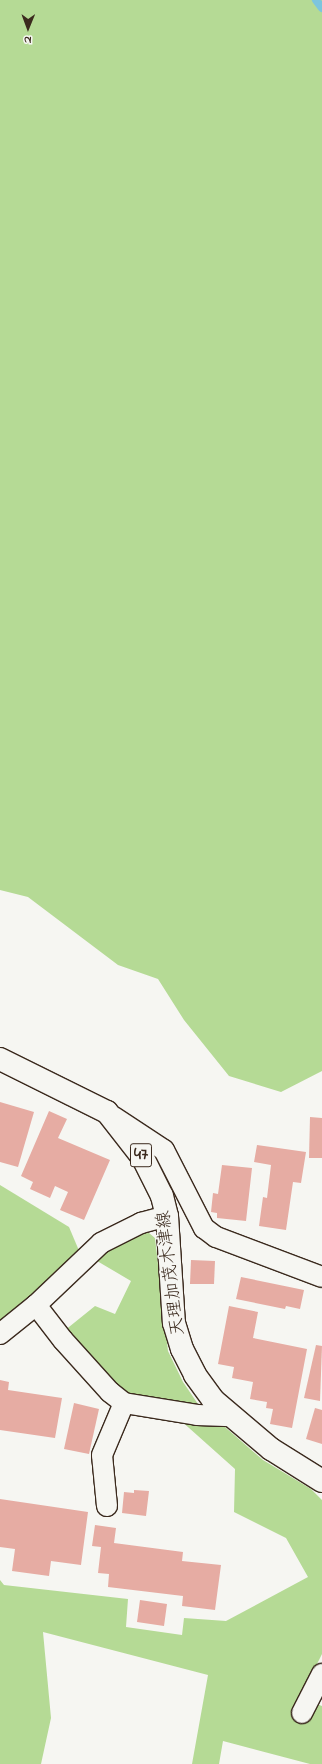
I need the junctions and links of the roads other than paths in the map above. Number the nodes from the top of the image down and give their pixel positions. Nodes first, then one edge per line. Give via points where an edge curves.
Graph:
1 (0, 1059) edge
2 (107, 1112) junction
3 (167, 1216) junction
4 (322, 1277) edge
5 (36, 1305) junction
6 (0, 1334) edge
7 (124, 1403) junction
8 (232, 1416) junction
9 (322, 1481) edge
10 (107, 1506) dead end
11 (322, 1674) edge
12 (302, 1714) dead end

1 - 2 main road, 天理加茂木津線 / 47
2 - 3 main road, 天理加茂木津線 / 47 via 143,1158 162,1196
2 - 4 street via 164,1150 204,1228 216,1237
3 - 5 street via 141,1223 101,1243
3 - 8 main road, 天理加茂木津線 / 47 via 174,1323 182,1348 195,1375 212,1400
5 - 6 street
5 - 7 street via 63,1340 110,1392
7 - 8 street via 197,1415
7 - 10 street via 102,1455
8 - 9 main road, 天理加茂木津線 / 47 via 271,1448
11 - 12 street

